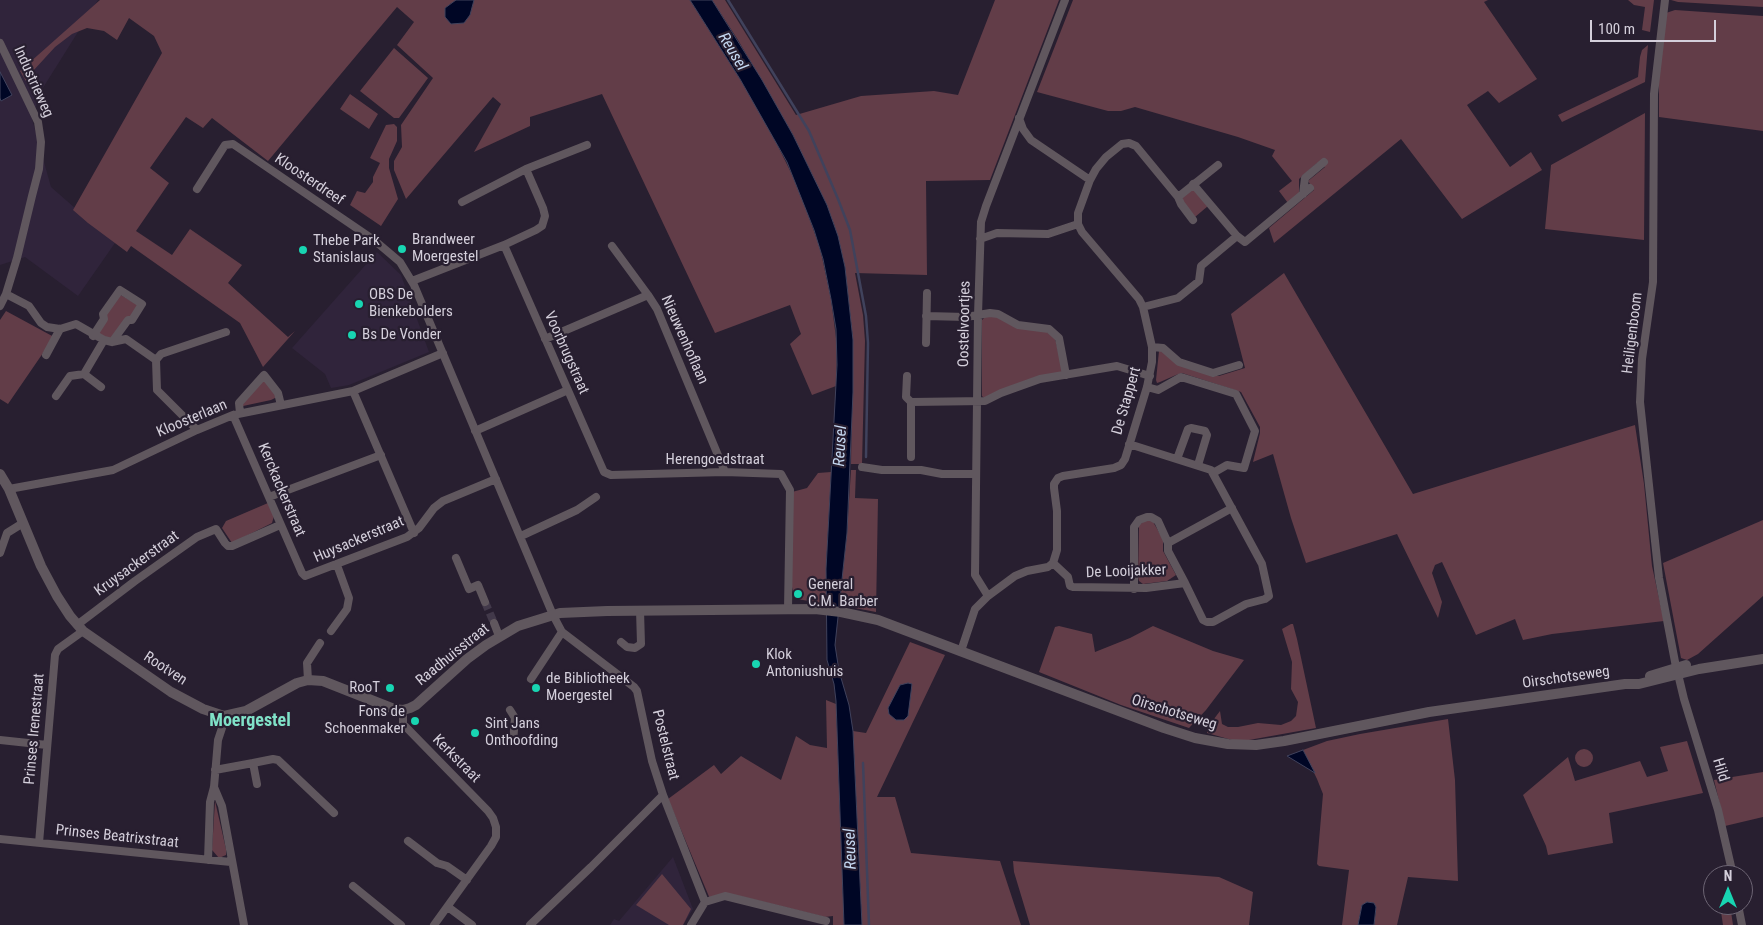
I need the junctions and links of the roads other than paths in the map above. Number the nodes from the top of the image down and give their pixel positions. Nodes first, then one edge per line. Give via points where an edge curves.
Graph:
1 (1065, 0) edge
2 (1665, 0) edge
3 (0, 43) edge
4 (1019, 118) junction
5 (587, 145) dead end
6 (1324, 162) dead end
7 (1218, 165) dead end
8 (526, 169) junction
9 (1090, 180) junction
10 (1193, 184) junction
11 (1310, 188) dead end
12 (197, 189) dead end
13 (1303, 194) junction
14 (1178, 197) junction
15 (462, 202) dead end
16 (1193, 220) dead end
17 (1078, 224) junction
18 (1237, 236) junction
19 (980, 239) junction
20 (504, 245) junction
21 (612, 246) dead end
22 (412, 280) junction
23 (926, 293) dead end
24 (6, 294) junction
25 (648, 295) junction
26 (0, 306) edge
27 (1143, 307) junction
28 (978, 315) junction
29 (926, 316) junction
30 (60, 329) junction
31 (226, 332) dead end
32 (93, 336) junction
33 (545, 338) junction
34 (108, 341) junction
35 (926, 343) dead end
36 (1152, 347) junction
37 (443, 353) junction
38 (46, 355) dead end
39 (156, 360) junction
40 (1239, 365) dead end
41 (84, 374) junction
42 (1066, 375) junction
43 (907, 376) dead end
44 (1150, 376) junction
45 (101, 387) dead end
46 (1147, 387) junction
47 (568, 390) junction
48 (353, 391) junction
49 (56, 396) dead end
50 (911, 402) junction
51 (977, 402) junction
52 (281, 405) junction
53 (237, 414) junction
54 (197, 430) junction
55 (476, 431) junction
56 (1129, 444) junction
57 (381, 455) junction
58 (911, 457) dead end
59 (1178, 459) junction
60 (1198, 465) junction
61 (862, 467) dead end
62 (604, 472) joint
63 (725, 472) junction
64 (1213, 473) junction
65 (0, 474) edge
66 (976, 474) junction
67 (496, 479) junction
68 (9, 489) junction
69 (596, 497) dead end
70 (269, 498) junction
71 (1232, 508) junction
72 (23, 523) junction
73 (280, 524) junction
74 (414, 533) junction
75 (521, 536) junction
76 (1168, 544) junction
77 (0, 553) edge
78 (456, 558) dead end
79 (1054, 563) junction
80 (336, 565) junction
81 (305, 576) joint
82 (1185, 583) junction
83 (1134, 589) junction
84 (988, 596) junction
85 (485, 602) tunnel mouth
86 (788, 609) junction
87 (640, 610) junction
88 (553, 615) junction
89 (494, 623) tunnel mouth
90 (80, 628) junction
91 (331, 631) dead end
92 (562, 632) junction
93 (499, 636) junction
94 (621, 642) dead end
95 (320, 643) dead end
96 (961, 652) junction
97 (1763, 652) edge
98 (1763, 659) edge
99 (1677, 671) junction
100 (531, 679) dead end
101 (308, 680) junction
102 (403, 710) junction
103 (510, 710) dead end
104 (224, 716) junction
105 (0, 740) edge
106 (513, 742) dead end
107 (47, 745) junction
108 (253, 763) junction
109 (215, 770) junction
110 (257, 784) dead end
111 (214, 787) junction
112 (663, 795) junction
113 (334, 813) dead end
114 (0, 839) edge
115 (408, 841) dead end
116 (38, 843) junction
117 (208, 860) junction
118 (231, 862) junction
119 (1731, 865) edge
120 (467, 880) junction
121 (353, 886) dead end
122 (705, 902) junction
123 (448, 907) junction
124 (826, 921) dead end
125 (244, 925) edge
126 (401, 925) edge
127 (434, 925) edge
128 (472, 925) edge
129 (530, 925) edge
130 (691, 925) edge

1 - 4 street, Oostelvoortjes
2 - 99 street, Heiligenboom via 1654,94 1653,282 1642,359 1640,402 1659,578
3 - 24 street, Industrieweg via 38,122 41,142 39,169
4 - 9 street via 1031,140
4 - 19 street, Oostelvoortjes via 986,206
5 - 8 street
6 - 13 street via 1305,178
7 - 10 street
8 - 15 street
8 - 20 street via 545,216 542,226
9 - 14 street via 1106,157 1122,144 1129,143 1136,146
9 - 17 street via 1078,213
10 - 14 street
10 - 18 street
11 - 13 street
12 - 22 street, Kloosterdreef via 224,145 233,144 374,240 400,262
13 - 18 street via 1245,242
14 - 16 street
17 - 19 street via 1048,234 996,234
17 - 27 street, De Stappert
18 - 27 street via 1201,266 1199,281 1178,298
19 - 28 street, Oostelvoortjes
20 - 22 street
20 - 33 street, Voorbrugstraat
21 - 25 street
22 - 37 street
23 - 29 street
24 - 26 street, Industrieweg
24 - 30 street via 29,306 47,327
25 - 33 street, Nieuwenhoflaan
25 - 63 street, Nieuwenhoflaan
27 - 36 street, De Stappert
28 - 29 street
28 - 42 street via 998,314 1018,325 1049,329 1055,333 1061,345
28 - 51 street, Oostelvoortjes
29 - 35 street
30 - 32 street via 76,324
30 - 38 street
31 - 39 street via 160,354
32 - 34 street
32 - 34 street via 104,319 103,314 120,290 142,304 132,320 128,320
33 - 47 street, Voorbrugstraat
34 - 39 street via 126,339
34 - 41 street
36 - 40 street via 1163,348 1179,362 1214,373
36 - 44 street, De Stappert
37 - 48 street, Kloosterlaan
37 - 55 street
39 - 54 street via 157,390
41 - 45 street
41 - 49 street via 70,376
42 - 44 street via 1117,366
42 - 51 street via 1040,379
43 - 50 street via 906,397
44 - 46 street, De Stappert
46 - 56 street, De Stappert
46 - 64 street via 1158,390 1181,377 1236,394 1254,431 1244,468 1227,466
47 - 55 street
47 - 62 street, Voorbrugstraat
48 - 52 street, Kloosterlaan
48 - 57 street
50 - 51 street
50 - 58 street
51 - 66 street, Oostelvoortjes
52 - 53 street, Kloosterlaan
52 - 53 street via 278,393 264,375 239,402
53 - 54 street, Kloosterlaan
53 - 70 street, Kerckackerstraat
54 - 68 street, Kloosterlaan via 113,470
55 - 67 street
56 - 59 street
56 - 79 street, De Stappert via 1121,465 1058,478 1054,488 1058,511
57 - 70 street
57 - 74 street
59 - 60 street
59 - 60 street via 1188,429 1192,428 1207,435
60 - 64 street
61 - 66 street
62 - 63 street, Herengoedstraat via 612,475
63 - 86 street, Herengoedstraat via 780,474 790,490
64 - 71 street, De Looijakker
65 - 68 street, Rootven
66 - 84 street, Oostelvoortjes via 975,575
67 - 74 street, Huysackerstraat via 443,501
67 - 75 street
68 - 72 street, Rootven
69 - 75 street via 577,510
70 - 73 street, Kerckackerstraat
71 - 76 street
71 - 82 street, De Looijakker via 1262,564 1270,596 1207,622 1203,620
72 - 77 street via 7,533
72 - 90 street, Rootven via 57,596
73 - 81 street, Kerckackerstraat
73 - 90 street, Kruysackerstraat via 232,546 225,543 216,529 197,537 135,580
74 - 80 street, Huysackerstraat
75 - 88 street
76 - 82 street via 1168,552
76 - 83 street via 1155,519 1146,517 1136,523
78 - 85 street via 469,589 478,586
79 - 83 street, De Looijakker via 1073,587
79 - 84 street via 1015,576
80 - 81 street, Huysackerstraat
80 - 91 street via 349,598 347,610
82 - 83 street, De Looijakker
84 - 96 street via 976,609
86 - 87 street, Raadhuisstraat
86 - 96 street, Oirschotseweg via 841,612 878,620
87 - 88 street, Raadhuisstraat
87 - 94 street via 641,644 635,648
88 - 92 street, Postelstraat
88 - 93 street, Raadhuisstraat
89 - 93 street
90 - 104 street, Rootven via 171,692 203,710
90 - 107 street, Prinses Irenestraat via 55,655
92 - 100 street
92 - 112 street, Postelstraat via 637,691
93 - 102 street, Raadhuisstraat via 467,659 416,705
95 - 101 street via 307,663
96 - 99 street, Oirschotseweg via 1195,738 1256,745 1429,712 1625,684
97 - 99 street, Oirschotseweg via 1722,658
98 - 99 street, Oirschotseweg
99 - 119 street, Hild
101 - 102 street via 323,680
101 - 104 street via 297,682 246,711
102 - 120 street, Kerkstraat via 403,724 493,818 496,836
103 - 106 street via 515,718
104 - 109 street
105 - 107 street
107 - 116 street, Prinses Irenestraat
108 - 109 street
108 - 110 street
108 - 113 street via 278,760
109 - 111 street
111 - 117 street via 210,802
111 - 118 street via 222,806
112 - 122 street
112 - 129 street, Postelstraat
114 - 116 street, Prinses Beatrixstraat
115 - 120 street via 436,864 447,866
116 - 117 street, Prinses Beatrixstraat
117 - 118 street, Prinses Beatrixstraat
118 - 125 street
120 - 123 street
121 - 126 street
122 - 124 street via 725,896
122 - 130 street
123 - 127 street
123 - 128 street

